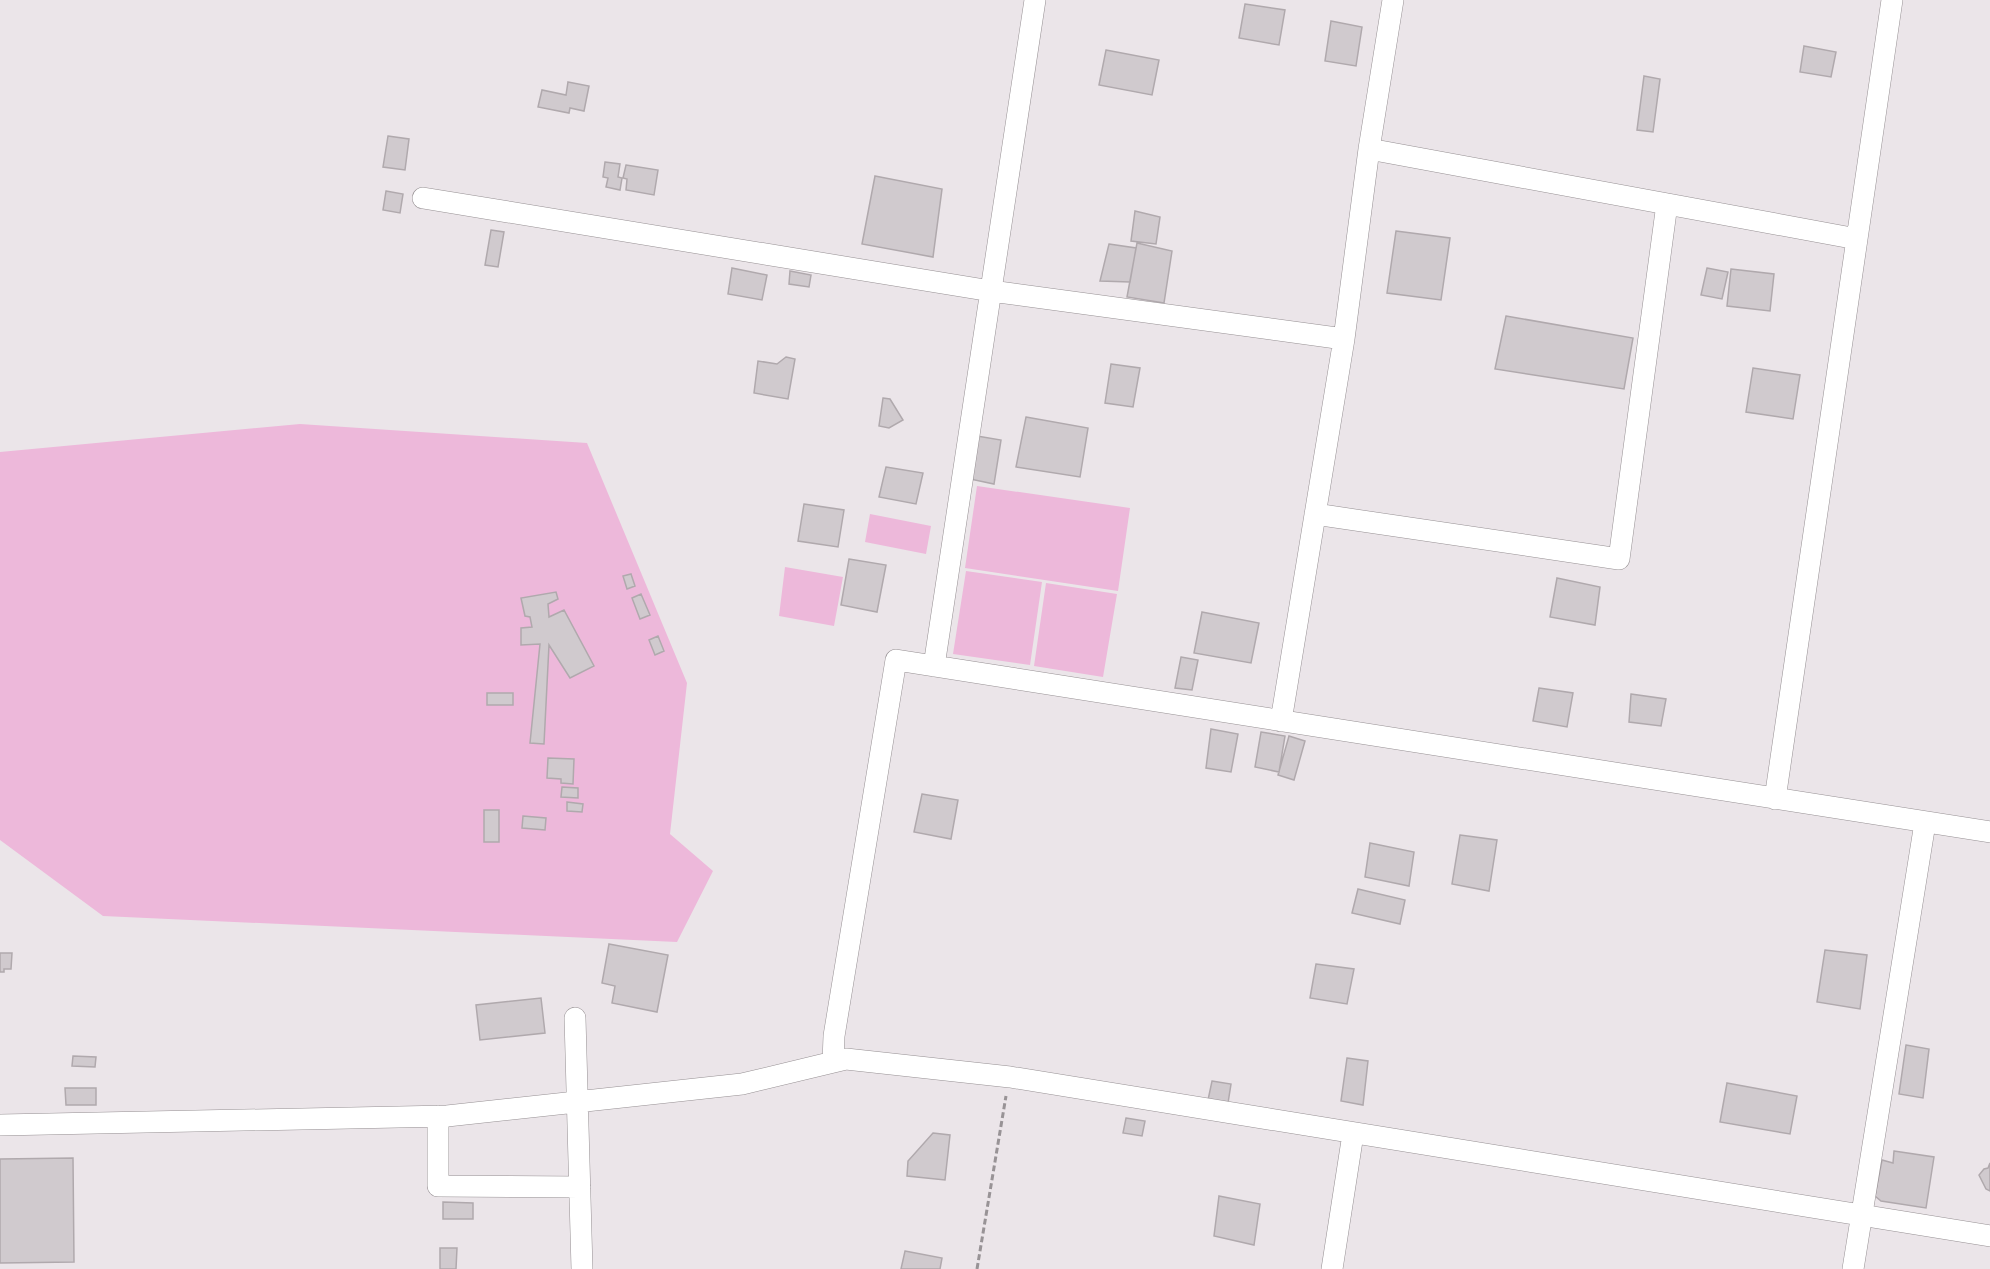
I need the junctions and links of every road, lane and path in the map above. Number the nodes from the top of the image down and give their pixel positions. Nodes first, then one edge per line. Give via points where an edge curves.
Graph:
1 (1035, 0) edge
2 (1393, 0) edge
3 (1892, 0) edge
4 (1369, 149) junction
5 (423, 198) dead end
6 (1666, 204) junction
7 (1857, 239) junction
8 (991, 291) junction
9 (1344, 339) junction
10 (1315, 514) junction
11 (934, 666) junction
12 (1281, 721) junction
13 (1775, 799) junction
14 (1925, 823) junction
15 (1990, 832) edge
16 (575, 1018) dead end
17 (833, 1062) junction
18 (1010, 1077) junction
19 (577, 1102) junction
20 (438, 1116) junction
21 (0, 1125) edge
22 (1353, 1134) junction
23 (579, 1187) junction
24 (1861, 1216) junction
25 (1990, 1236) edge
26 (582, 1269) edge
27 (977, 1269) edge
28 (1332, 1269) edge
29 (1853, 1269) edge

1 - 8 street
2 - 4 street
3 - 7 street
4 - 6 street
4 - 9 street
5 - 8 street
6 - 7 street
6 - 10 street via 1619,559
7 - 13 street
8 - 9 street
8 - 11 street
9 - 10 street
10 - 12 street
11 - 12 street
11 - 17 street via 896,660 834,1036
12 - 13 street
13 - 14 street
14 - 15 street
14 - 24 street
16 - 19 street
17 - 18 street via 846,1059
17 - 19 street via 742,1084
18 - 22 street
18 - 27 path
19 - 20 street
19 - 23 street
20 - 21 street
20 - 23 street via 438,1186
22 - 24 street
22 - 28 street
23 - 26 street
24 - 25 street
24 - 29 street

